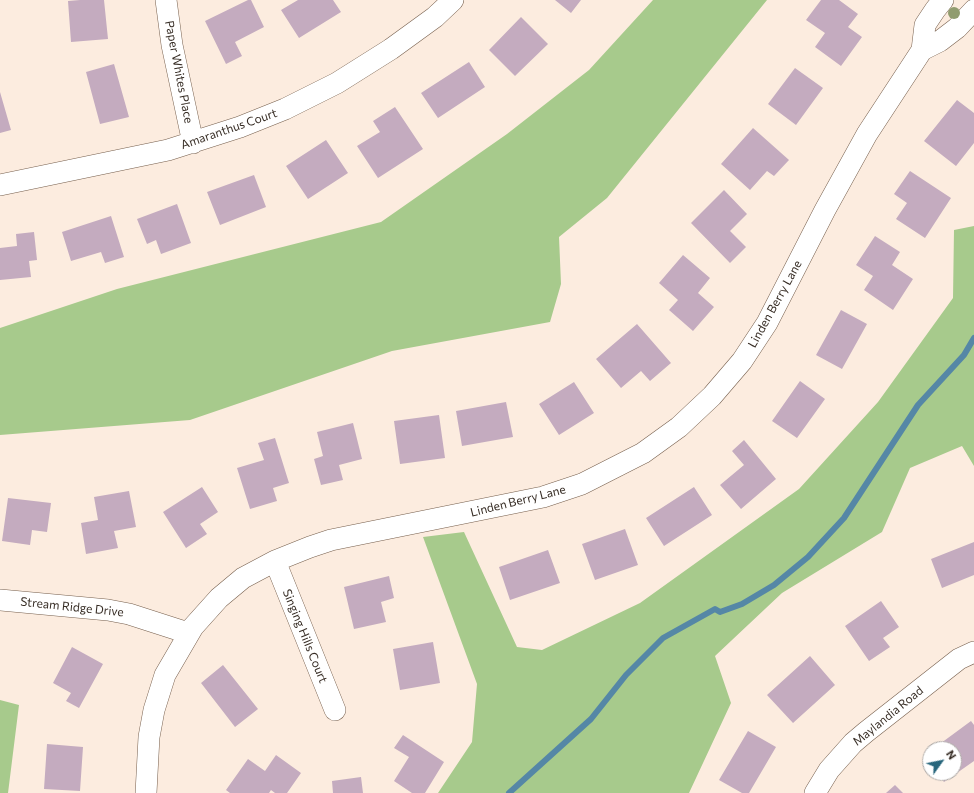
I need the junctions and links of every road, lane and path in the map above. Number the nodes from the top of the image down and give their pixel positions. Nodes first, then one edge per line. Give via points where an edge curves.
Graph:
1 (166, 0) edge
2 (453, 0) edge
3 (943, 0) edge
4 (974, 10) edge
5 (922, 50) junction
6 (193, 143) junction
7 (0, 185) edge
8 (275, 561) junction
9 (0, 600) edge
10 (188, 633) junction
11 (974, 652) edge
12 (335, 710) dead end
13 (146, 793) edge
14 (815, 793) edge

1 - 6 street, Paper Whites Place via 172,46
2 - 6 street, Amaranthus Court via 435,17 391,49 337,83 247,125
3 - 5 street, Linden Berry Lane via 925,25
4 - 5 street, Linden Berry Lane via 957,28
5 - 8 street, Linden Berry Lane via 867,134 763,329 742,361 712,396 679,427 643,453 603,475 543,497 331,540
6 - 7 street, Amaranthus Court
8 - 10 street, Linden Berry Lane via 243,578 219,598
8 - 12 street, Singing Hills Court
9 - 10 street, Stream Ridge Drive via 115,611 166,624
10 - 13 street, Linden Berry Lane via 165,675 154,710 148,737
11 - 14 street, Maylandia Road via 959,659 861,736 829,770

